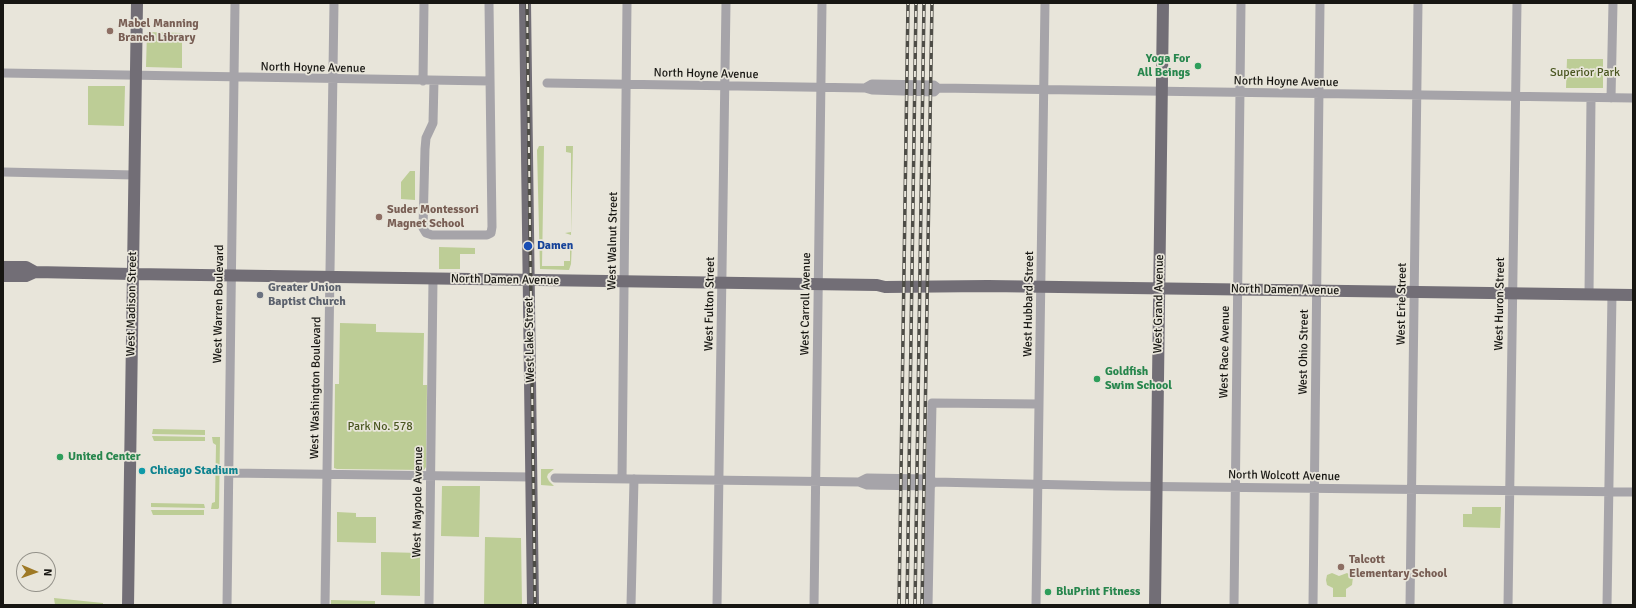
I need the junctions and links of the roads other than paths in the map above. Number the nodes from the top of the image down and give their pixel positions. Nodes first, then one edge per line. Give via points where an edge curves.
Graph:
1 (137, 3) edge
2 (235, 3) edge
3 (334, 3) edge
4 (424, 3) edge
5 (489, 3) edge
6 (525, 3) edge
7 (627, 3) edge
8 (726, 3) edge
9 (822, 3) edge
10 (1045, 3) edge
11 (1162, 3) edge
12 (1241, 3) edge
13 (1320, 3) edge
14 (1418, 3) edge
15 (1517, 3) edge
16 (1613, 3) edge
17 (3, 73) edge
18 (136, 77) junction
19 (234, 78) junction
20 (333, 80) junction
21 (423, 81) junction
22 (434, 81) junction
23 (490, 81) junction
24 (547, 83) dead end
25 (626, 84) junction
26 (725, 86) junction
27 (821, 87) junction
28 (1044, 90) junction
29 (1162, 92) junction
30 (1240, 93) junction
31 (1319, 94) junction
32 (1417, 96) junction
33 (1515, 97) junction
34 (1591, 98) junction
35 (1611, 98) junction
36 (1633, 98) edge
37 (3, 172) edge
38 (134, 175) junction
39 (3, 267) edge
40 (35, 272) junction
41 (133, 274) junction
42 (3, 276) edge
43 (231, 276) junction
44 (330, 278) junction
45 (433, 279) junction
46 (529, 280) junction
47 (624, 281) junction
48 (722, 283) junction
49 (818, 284) junction
50 (1041, 287) junction
51 (1159, 289) junction
52 (1237, 290) junction
53 (1317, 291) junction
54 (1414, 292) junction
55 (1512, 293) junction
56 (1589, 294) junction
57 (1612, 294) junction
58 (1633, 295) edge
59 (1039, 404) junction
60 (229, 473) junction
61 (327, 474) junction
62 (430, 476) junction
63 (532, 477) junction
64 (555, 478) dead end
65 (622, 479) junction
66 (634, 479) junction
67 (719, 480) junction
68 (816, 481) junction
69 (932, 482) junction
70 (1038, 484) junction
71 (1157, 487) junction
72 (1235, 488) junction
73 (1314, 489) junction
74 (1412, 490) junction
75 (1510, 491) junction
76 (1609, 492) junction
77 (1633, 492) edge
78 (128, 605) edge
79 (227, 605) edge
80 (325, 605) edge
81 (429, 605) edge
82 (533, 605) edge
83 (631, 605) edge
84 (717, 605) edge
85 (814, 605) edge
86 (928, 605) edge
87 (1036, 605) edge
88 (1155, 605) edge
89 (1234, 605) edge
90 (1313, 605) edge
91 (1410, 605) edge
92 (1508, 605) edge
93 (1607, 605) edge

1 - 18 main road, West Madison Street
2 - 19 street, West Warren Boulevard
3 - 20 street, West Washington Boulevard
4 - 21 street
5 - 23 street
6 - 46 main road, West Lake Street
7 - 25 street, West Walnut Street
8 - 26 street, West Fulton Street
9 - 27 street, West Carroll Avenue
10 - 28 street, West Hubbard Street
11 - 29 main road, West Grand Avenue
12 - 30 street, West Race Avenue
13 - 31 street, West Ohio Street
14 - 32 street, West Erie Street
15 - 33 street, West Huron Street
16 - 35 street
17 - 18 street, North Hoyne Avenue
18 - 19 street, North Hoyne Avenue
18 - 38 main road, West Madison Street
19 - 20 street, North Hoyne Avenue
19 - 43 street, West Warren Boulevard
20 - 21 street, North Hoyne Avenue
20 - 44 street, West Washington Boulevard
21 - 22 street, North Hoyne Avenue
22 - 23 street, North Hoyne Avenue
22 - 23 street via 433,123 426,138 425,149 423,214 423,228 426,233 432,235 487,235 491,232
24 - 25 street, North Hoyne Avenue
25 - 26 street, North Hoyne Avenue
25 - 47 street, West Walnut Street
26 - 27 street, North Hoyne Avenue
26 - 48 street, West Fulton Street
27 - 28 street, North Hoyne Avenue via 865,88 872,84
27 - 49 street, West Carroll Avenue
28 - 29 street, North Hoyne Avenue
28 - 50 street, West Hubbard Street
29 - 30 street, North Hoyne Avenue
29 - 51 main road, West Grand Avenue
30 - 31 street, North Hoyne Avenue
30 - 52 street, West Race Avenue
31 - 32 street, North Hoyne Avenue
31 - 53 street, West Ohio Street
32 - 33 street, North Hoyne Avenue
32 - 54 street, West Erie Street
33 - 34 street, North Hoyne Avenue
33 - 55 street, West Huron Street
34 - 35 street, North Hoyne Avenue
34 - 56 street
35 - 36 street, North Hoyne Avenue
37 - 38 street
38 - 41 main road, West Madison Street
39 - 40 main road via 26,267
40 - 41 main road, North Damen Avenue
40 - 42 main road via 26,276
41 - 43 main road, North Damen Avenue
41 - 78 main road, West Madison Street
43 - 44 main road, North Damen Avenue
43 - 60 street, West Warren Boulevard
44 - 45 main road, North Damen Avenue
44 - 61 street, West Washington Boulevard
45 - 46 main road, North Damen Avenue
45 - 62 street, West Maypole Avenue
46 - 47 main road, North Damen Avenue
46 - 63 main road, West Lake Street
47 - 48 main road, North Damen Avenue
47 - 65 street, West Walnut Street
48 - 49 main road, North Damen Avenue
48 - 67 street, West Fulton Street
49 - 50 main road, North Damen Avenue via 877,284 885,287 934,288
49 - 68 street, West Carroll Avenue
50 - 51 main road, North Damen Avenue
50 - 59 street, West Hubbard Street
51 - 52 main road, North Damen Avenue
51 - 71 main road, West Grand Avenue
52 - 53 main road, North Damen Avenue
52 - 72 street, West Race Avenue
53 - 54 main road, North Damen Avenue
53 - 73 street, West Ohio Street
54 - 55 main road, North Damen Avenue
54 - 74 street, West Erie Street
55 - 56 main road, North Damen Avenue
55 - 75 street, West Huron Street
56 - 57 main road, North Damen Avenue
57 - 58 main road, North Damen Avenue
57 - 76 street
59 - 69 street via 932,403
59 - 70 street, West Hubbard Street
60 - 61 street
60 - 79 street, West Warren Boulevard
61 - 62 street
61 - 80 street, West Washington Boulevard
62 - 63 street
62 - 81 street, West Maypole Avenue
63 - 82 main road, West Lake Street
64 - 65 street, North Wolcott Avenue
65 - 66 street, North Wolcott Avenue
66 - 67 street, North Wolcott Avenue
66 - 83 street
67 - 68 street, North Wolcott Avenue
67 - 84 street, West Fulton Street
68 - 69 street, North Wolcott Avenue via 859,482 867,485
68 - 85 street, West Carroll Avenue
69 - 70 street, North Wolcott Avenue
69 - 86 street
70 - 71 street, North Wolcott Avenue
70 - 87 street, West Hubbard Street
71 - 72 street, North Wolcott Avenue
71 - 88 main road, West Grand Avenue
72 - 73 street, North Wolcott Avenue
72 - 89 street, West Race Avenue
73 - 74 street, North Wolcott Avenue
73 - 90 street, West Ohio Street
74 - 75 street, North Wolcott Avenue
74 - 91 street, West Erie Street
75 - 76 street, North Wolcott Avenue
75 - 92 street, West Huron Street
76 - 77 street, North Wolcott Avenue
76 - 93 street

